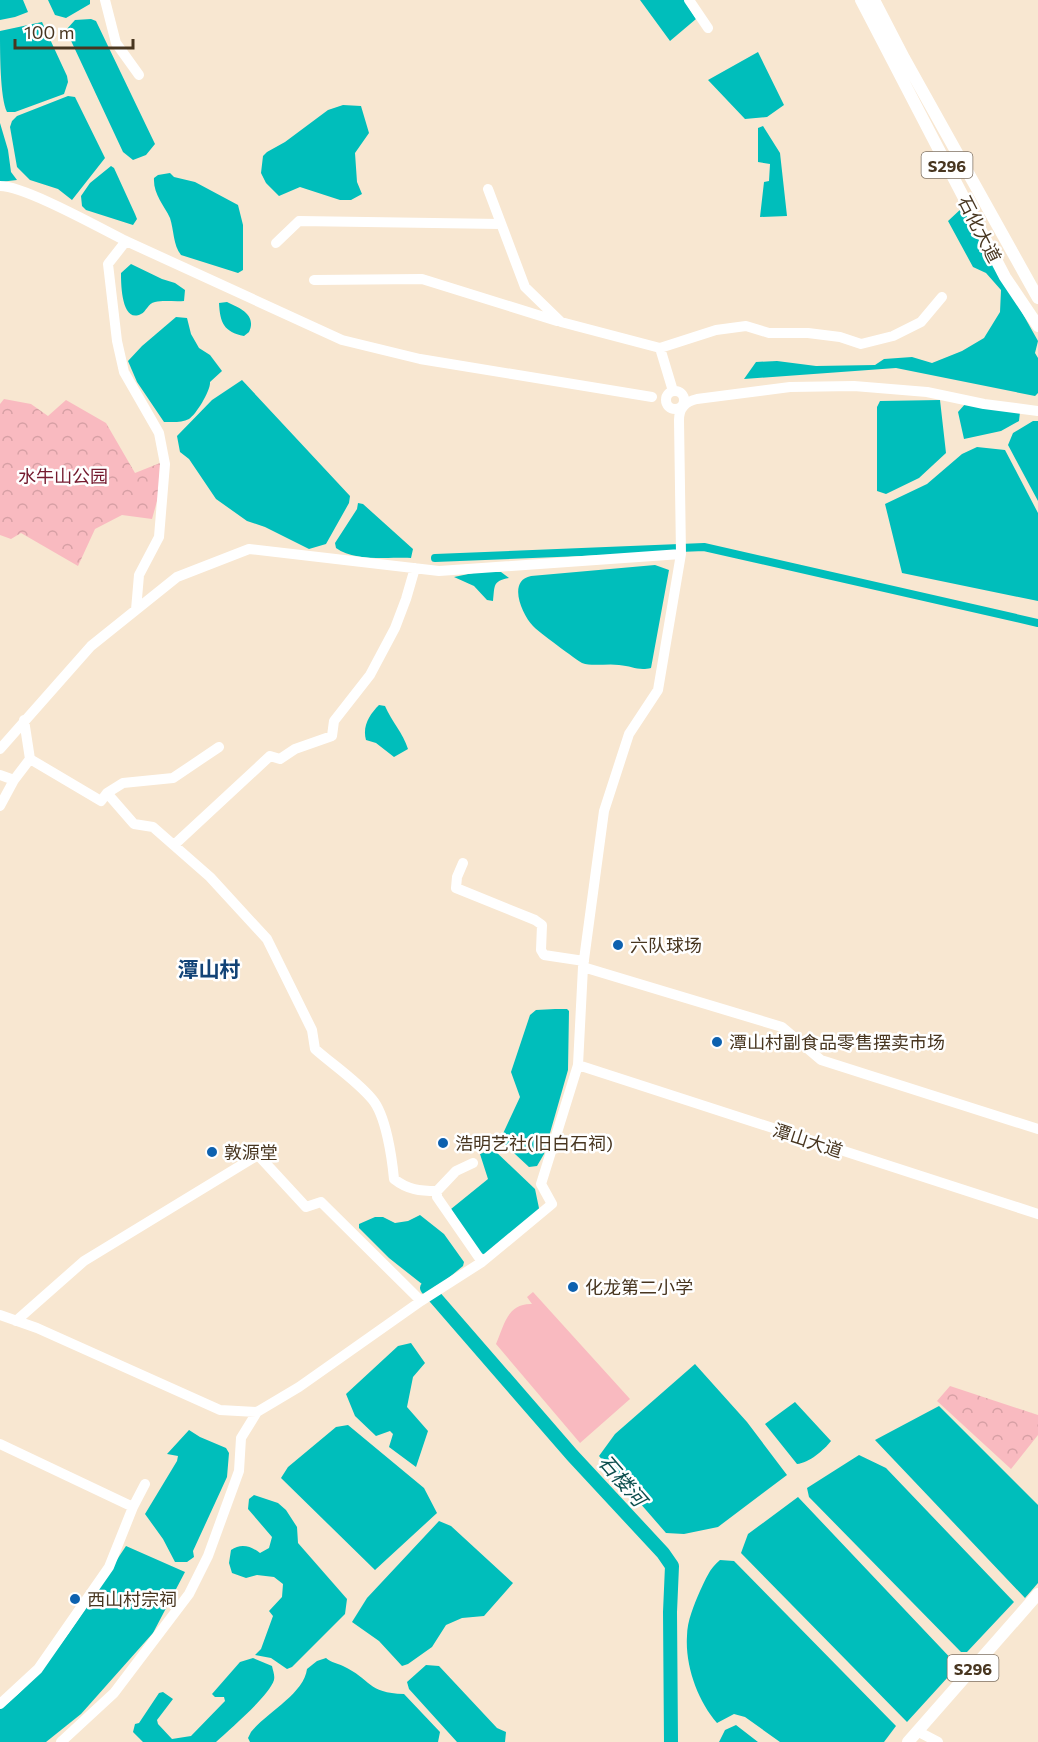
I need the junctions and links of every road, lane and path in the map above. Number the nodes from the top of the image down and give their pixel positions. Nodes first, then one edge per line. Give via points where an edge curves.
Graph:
1 (105, 0) edge
2 (689, 0) edge
3 (861, 0) edge
4 (874, 0) edge
5 (708, 28) dead end
6 (139, 75) dead end
7 (0, 186) edge
8 (488, 189) dead end
9 (501, 224) junction
10 (126, 241) junction
11 (276, 243) dead end
12 (314, 280) dead end
13 (942, 297) dead end
14 (1038, 298) edge
15 (561, 322) junction
16 (1038, 326) edge
17 (660, 348) junction
18 (674, 392) junction
19 (652, 397) junction
20 (697, 399) junction
21 (673, 407) junction
22 (1038, 411) edge
23 (681, 554) junction
24 (415, 568) junction
25 (136, 610) junction
26 (24, 720) junction
27 (219, 747) dead end
28 (0, 749) edge
29 (30, 759) junction
30 (0, 775) edge
31 (14, 780) junction
32 (107, 794) junction
33 (0, 806) edge
34 (174, 846) junction
35 (463, 863) dead end
36 (583, 964) junction
37 (578, 1065) junction
38 (1038, 1129) edge
39 (473, 1163) dead end
40 (437, 1191) junction
41 (1038, 1214) edge
42 (482, 1262) junction
43 (424, 1299) junction
44 (0, 1316) edge
45 (16, 1321) junction
46 (257, 1412) junction
47 (0, 1444) edge
48 (145, 1484) dead end
49 (133, 1507) junction
50 (1038, 1594) edge
51 (0, 1704) edge
52 (917, 1731) junction
53 (68, 1740) edge
54 (908, 1742) edge
55 (938, 1742) edge

1 - 6 street via 116,43
2 - 5 street
3 - 16 main road, 石化大道 / S296 via 1005,277
4 - 14 main road, 石化大道 / S296
7 - 10 street via 44,201
8 - 9 street
9 - 11 street via 299,221
9 - 15 street via 525,287
10 - 19 street via 342,340 420,359
10 - 25 street via 108,264 117,341 124,372 159,434 165,464 159,537 139,574
12 - 15 street via 422,279
13 - 17 street via 921,322 893,336 861,344 840,337 769,333 746,326 716,330
15 - 17 street
17 - 18 street
18 - 19 street
18 - 20 street
18 - 21 street via 666,400
18 - 21 street via 684,401
19 - 21 street
20 - 21 street
20 - 22 street via 790,387 854,386 927,392
21 - 23 street via 679,420
23 - 24 street via 439,571
23 - 36 street via 658,690 629,734 604,811
24 - 25 street via 249,549 177,577
24 - 34 street via 395,628 370,675 334,721 332,736 295,749 280,759 270,756
25 - 26 street via 91,646
26 - 28 street
26 - 29 street
27 - 32 street via 173,778 123,783
29 - 31 street
29 - 32 street via 101,801
30 - 31 street
31 - 33 street
32 - 34 street via 134,824 153,827
34 - 40 street via 210,877 267,939 312,1030 315,1049 373,1100 382,1119 394,1179 414,1190
35 - 36 street via 456,888 535,920 542,925 544,955
36 - 37 street
36 - 38 street via 782,1027 821,1060
37 - 41 street, 潭山大道
37 - 42 street via 541,1184 552,1204
39 - 40 street via 456,1171
40 - 42 street via 437,1197
42 - 43 street
43 - 45 street via 321,1202 306,1207 258,1155 84,1261
43 - 46 street
44 - 45 street
45 - 46 street via 220,1410
46 - 53 street via 241,1438 239,1472 208,1556 189,1594 114,1693
47 - 49 street
48 - 49 street
49 - 51 street via 103,1576 38,1669
50 - 52 main road, S296
52 - 54 main road, S296
52 - 55 street

